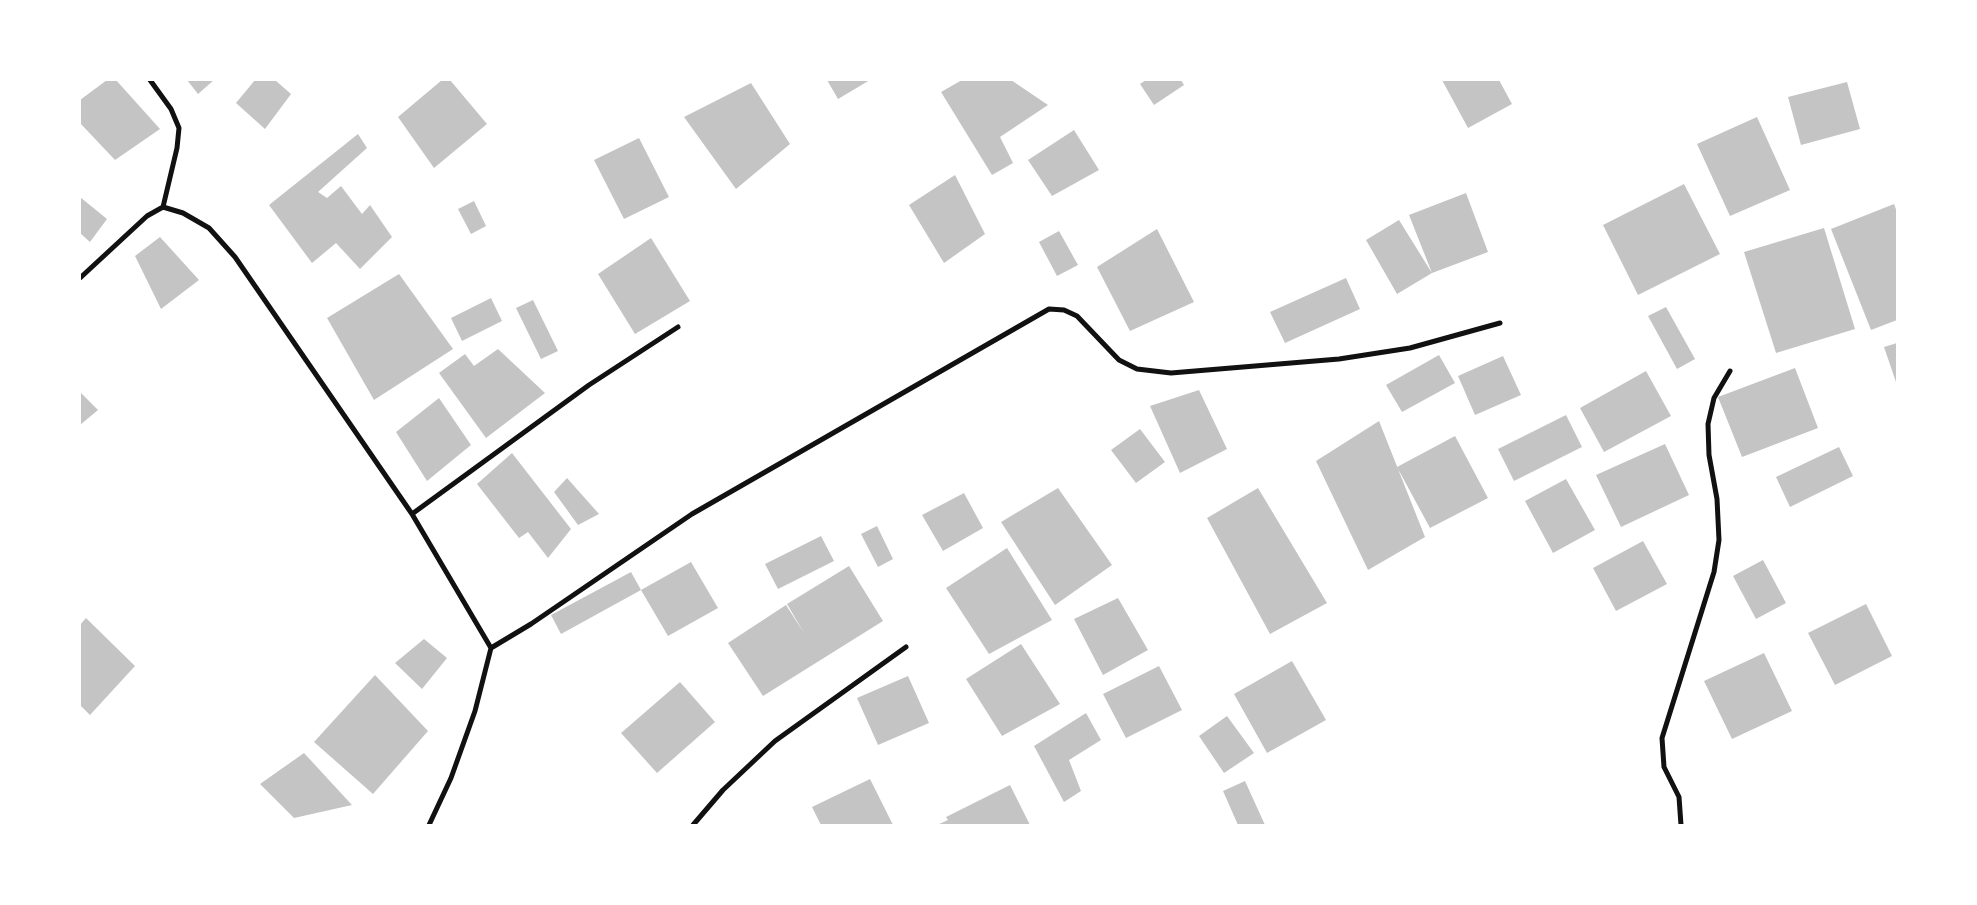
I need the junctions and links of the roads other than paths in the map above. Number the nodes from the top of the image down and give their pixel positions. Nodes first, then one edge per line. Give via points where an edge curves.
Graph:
1 (150, 80) edge
2 (163, 207) junction
3 (80, 278) edge
4 (1500, 322) dead end
5 (678, 327) dead end
6 (1730, 372) dead end
7 (412, 514) junction
8 (906, 647) dead end
9 (491, 648) junction
10 (429, 825) edge
11 (693, 825) edge
12 (1681, 825) edge

1 - 2 street via 171,109 179,128
2 - 3 street via 147,216
2 - 7 street via 183,213 209,228 235,257
4 - 9 street via 1410,348 1339,359 1171,373 1137,369 1119,360 1077,316 1064,310 1049,309 692,514
5 - 7 street via 590,385
6 - 12 street via 1714,398 1708,424 1719,540 1714,572 1662,738 1664,767 1679,797
7 - 9 street
8 - 11 street via 775,741 723,790
9 - 10 street via 469,728

